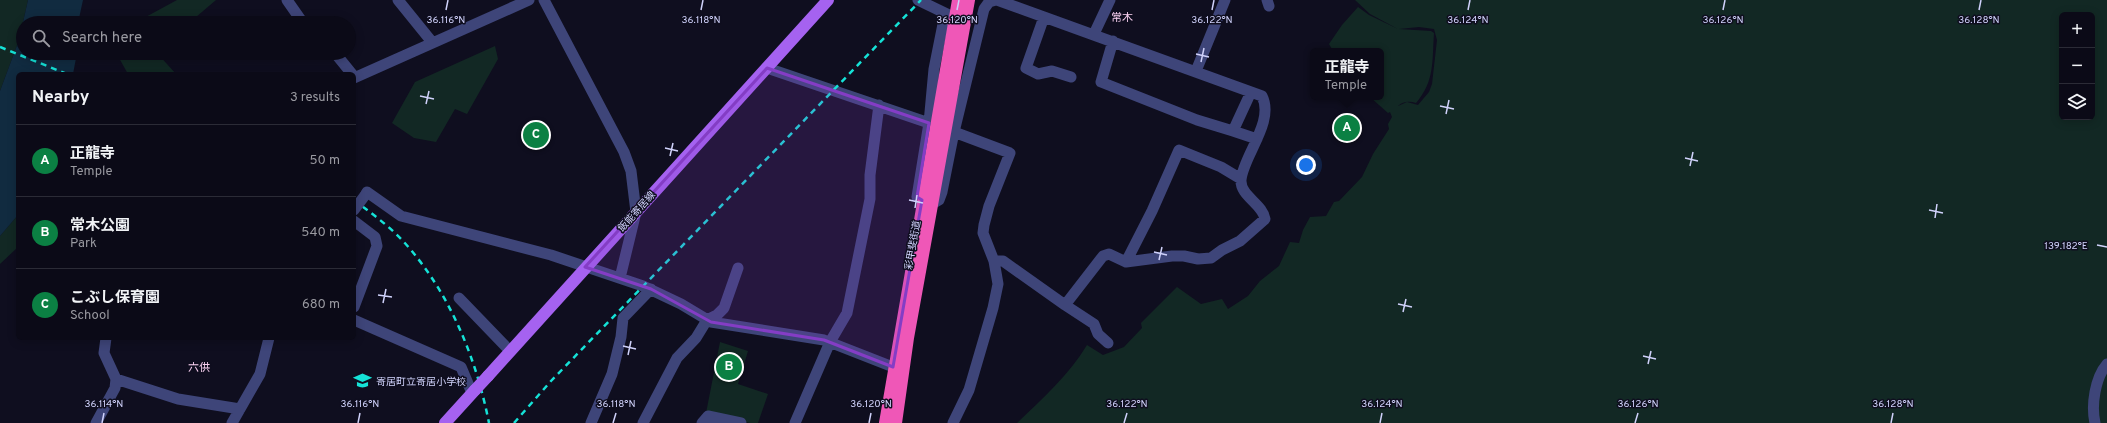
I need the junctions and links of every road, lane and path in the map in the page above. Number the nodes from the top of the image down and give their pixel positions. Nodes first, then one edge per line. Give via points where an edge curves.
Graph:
1 (287, 0) edge
2 (398, 0) edge
3 (529, 0) edge
4 (544, 0) edge
5 (828, 0) edge
6 (918, 0) edge
7 (958, 0) edge
8 (969, 0) edge
9 (1110, 0) edge
10 (1225, 0) edge
11 (1002, 1) edge
12 (298, 16) edge
13 (1044, 17) junction
14 (1094, 34) junction
15 (1113, 41) junction
16 (432, 42) junction
17 (341, 60) edge
18 (767, 68) junction
19 (1196, 71) junction
20 (351, 72) edge
21 (356, 75) edge
22 (1071, 77) dead end
23 (1251, 92) junction
24 (880, 105) junction
25 (929, 123) junction
26 (1233, 131) junction
27 (954, 132) junction
28 (1257, 139) junction
29 (1241, 179) junction
30 (927, 202) junction
31 (356, 207) edge
32 (636, 212) junction
33 (356, 223) edge
34 (994, 261) junction
35 (1126, 262) junction
36 (586, 267) junction
37 (738, 268) dead end
38 (620, 278) junction
39 (651, 289) junction
40 (459, 298) dead end
41 (356, 302) edge
42 (1065, 305) junction
43 (707, 320) junction
44 (356, 321) edge
45 (106, 340) edge
46 (268, 340) edge
47 (830, 342) junction
48 (1108, 343) dead end
49 (510, 351) junction
50 (2107, 364) edge
51 (893, 367) junction
52 (116, 379) junction
53 (474, 392) junction
54 (240, 409) junction
55 (645, 422) edge
56 (96, 423) edge
57 (232, 423) edge
58 (445, 423) edge
59 (591, 423) edge
60 (702, 423) edge
61 (741, 423) edge
62 (795, 423) edge
63 (885, 423) edge
64 (896, 423) edge
65 (953, 423) edge
66 (2095, 423) edge

1 - 12 street
2 - 16 street
3 - 16 street
4 - 32 street via 624,152 631,171
5 - 18 main road, 飯能寄居線
6 - 25 street via 947,15 932,81
7 - 30 highway, 彩甲斐街道
8 - 30 highway, 彩甲斐街道
9 - 14 street
10 - 19 street
11 - 13 street
11 - 27 street via 989,2 976,21
13 - 14 street
13 - 22 street via 1026,68 1038,74 1052,71
14 - 15 street
15 - 19 street
15 - 26 street via 1101,82 1197,120
16 - 21 street
17 - 20 street
18 - 24 street
18 - 32 main road, 飯能寄居線
19 - 23 street
23 - 26 street
23 - 28 street via 1262,96 1266,109
24 - 25 street
24 - 47 street via 870,175 870,199 853,285 847,313
25 - 30 street via 917,197
26 - 28 street
27 - 30 street via 939,200
27 - 34 street via 1010,153 984,225 984,233
28 - 29 street
29 - 35 street via 1221,167 1179,150
29 - 35 street via 1246,191 1264,213 1265,218 1240,241 1211,258 1172,256
30 - 51 highway, 彩甲斐街道
30 - 64 highway, 彩甲斐街道
31 - 36 street, bridge via 368,192 401,216 552,255
32 - 36 main road, 飯能寄居線
32 - 38 street
33 - 41 street via 375,237 378,246
34 - 42 street via 1003,261
34 - 65 street via 998,284 993,308 969,390
35 - 42 street via 1109,254 1103,256
36 - 38 street
36 - 49 main road, 飯能寄居線
37 - 43 street via 724,308
38 - 39 street
39 - 43 street
39 - 59 street via 622,318 621,337 612,374
40 - 49 street
42 - 48 street via 1094,324 1098,334
43 - 47 street
43 - 55 street via 696,338 678,358
44 - 53 street via 462,367
45 - 52 street via 104,352
46 - 54 street via 260,374
47 - 51 street
47 - 62 street
49 - 53 main road, 飯能寄居線, bridge
50 - 66 street via 2097,385
51 - 63 highway, 彩甲斐街道
52 - 54 street via 178,399
52 - 56 street via 115,388
53 - 58 main road, 飯能寄居線
54 - 57 street
60 - 61 street via 708,416

